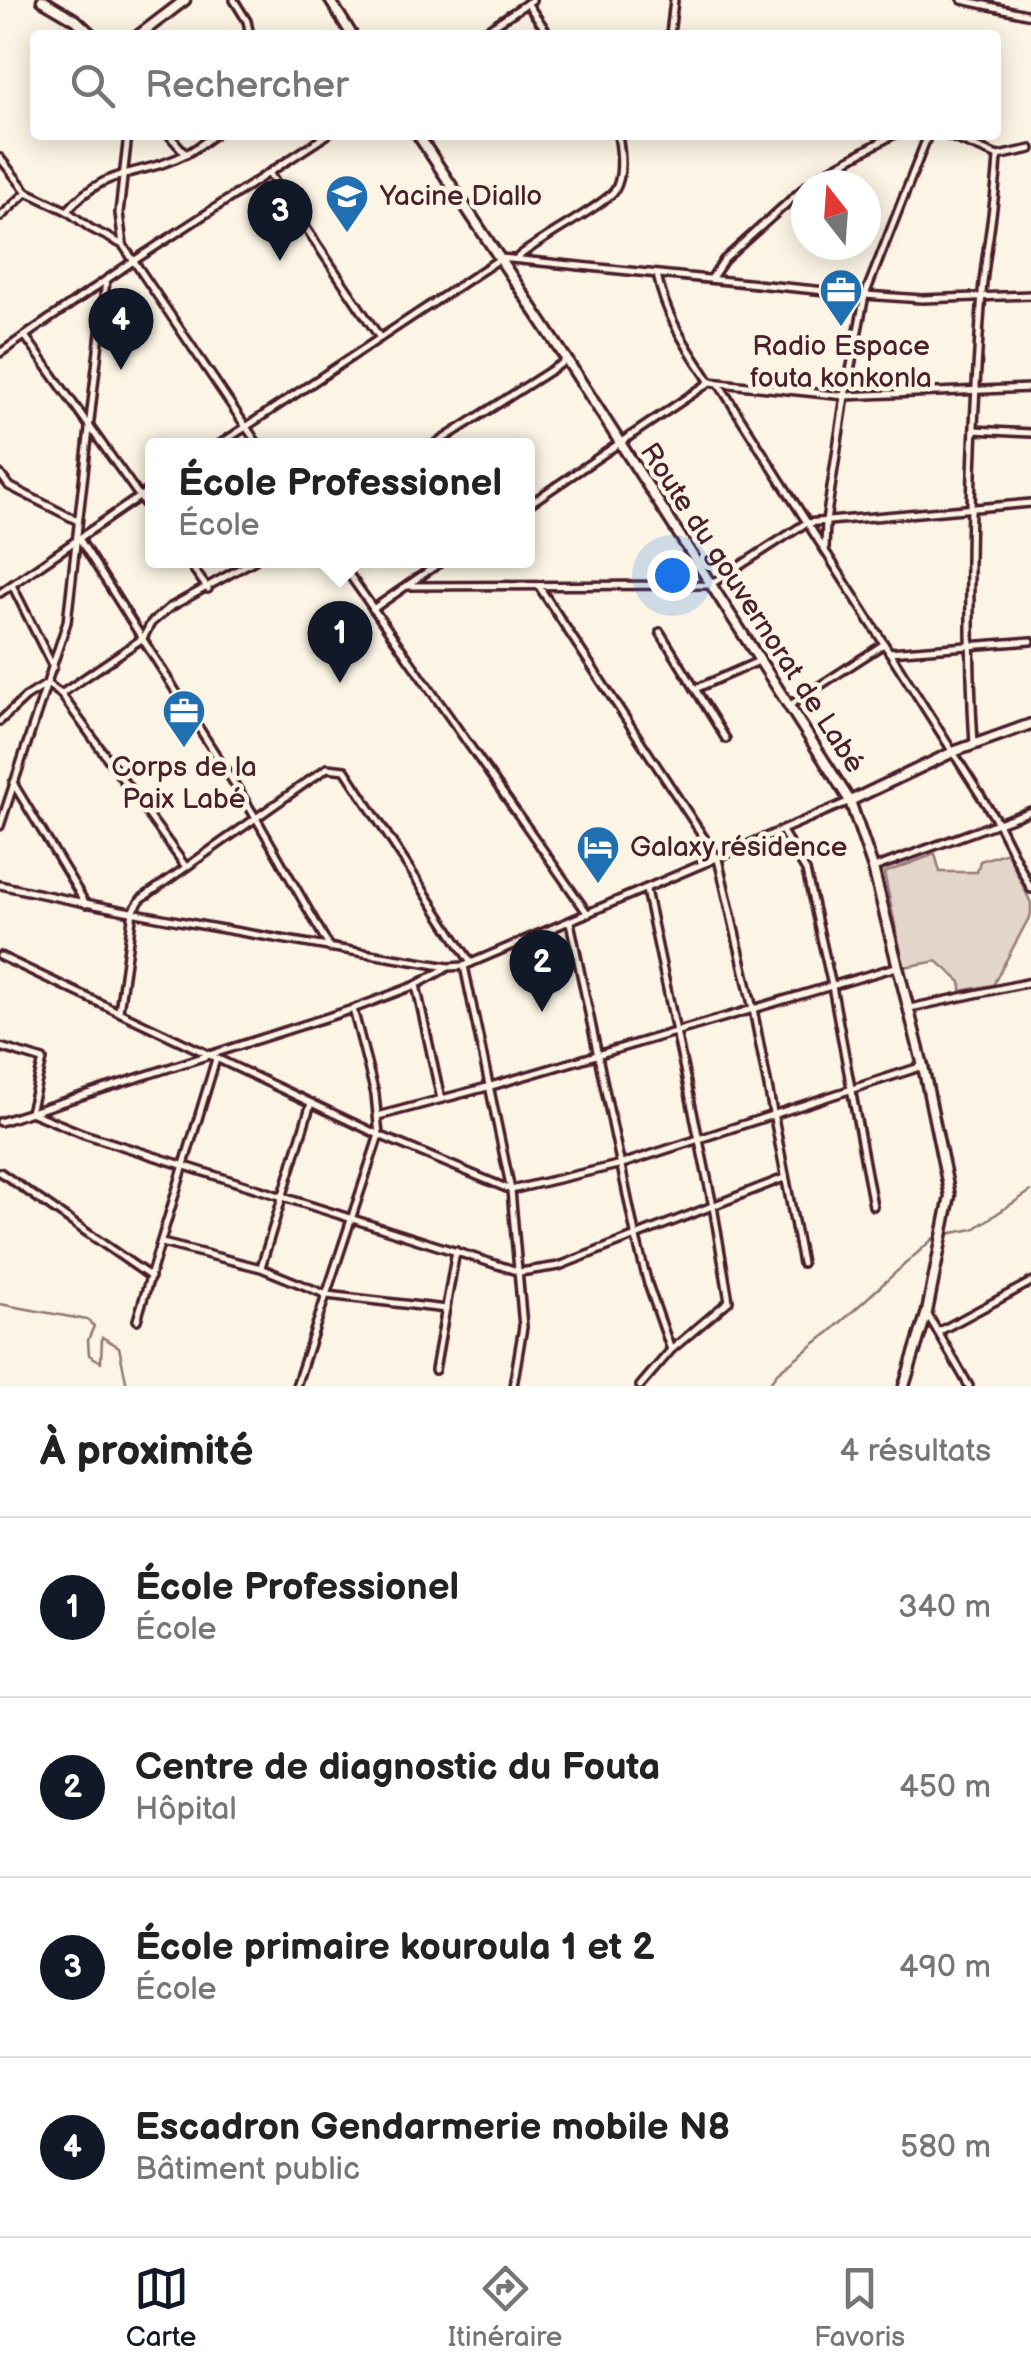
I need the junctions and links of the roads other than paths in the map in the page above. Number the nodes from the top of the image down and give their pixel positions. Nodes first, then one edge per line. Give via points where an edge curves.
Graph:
1 (42, 0) edge
2 (184, 0) edge
3 (234, 0) edge
4 (330, 0) edge
5 (674, 0) edge
6 (962, 0) edge
7 (530, 2) edge
8 (1031, 15) edge
9 (87, 30) edge
10 (152, 30) edge
11 (249, 30) edge
12 (349, 30) edge
13 (487, 30) edge
14 (547, 30) edge
15 (671, 30) edge
16 (127, 140) edge
17 (173, 140) edge
18 (207, 140) edge
19 (319, 140) edge
20 (421, 140) edge
21 (618, 140) edge
22 (872, 140) edge
23 (883, 140) edge
24 (926, 140) edge
25 (958, 140) edge
26 (874, 144) junction
27 (1031, 149) edge
28 (186, 154) junction
29 (998, 156) junction
30 (0, 158) edge
31 (833, 170) edge
32 (122, 172) junction
33 (268, 173) junction
34 (27, 192) junction
35 (791, 200) edge
36 (67, 211) junction
37 (0, 217) edge
38 (123, 245) junction
39 (501, 258) junction
40 (516, 258) junction
41 (132, 262) junction
42 (657, 274) junction
43 (106, 280) junction
44 (711, 280) junction
45 (865, 295) junction
46 (1031, 296) edge
47 (982, 297) junction
48 (25, 336) junction
49 (380, 338) junction
50 (0, 354) edge
51 (567, 360) junction
52 (710, 382) junction
53 (719, 384) junction
54 (1031, 388) edge
55 (976, 391) junction
56 (845, 396) junction
57 (89, 426) junction
58 (246, 426) junction
59 (974, 430) junction
60 (1031, 433) edge
61 (229, 438) edge
62 (254, 438) edge
63 (445, 438) edge
64 (618, 444) junction
65 (0, 474) edge
66 (145, 493) edge
67 (140, 497) junction
68 (535, 499) edge
69 (1031, 503) edge
70 (145, 504) edge
71 (972, 508) junction
72 (826, 520) junction
73 (79, 522) junction
74 (806, 523) junction
75 (78, 537) junction
76 (825, 552) junction
77 (193, 568) edge
78 (242, 568) edge
79 (345, 568) edge
80 (433, 568) edge
81 (12, 585) junction
82 (710, 585) junction
83 (407, 586) junction
84 (540, 588) junction
85 (208, 589) junction
86 (0, 593) edge
87 (373, 609) junction
88 (660, 632) dead end
89 (143, 638) junction
90 (1031, 642) edge
91 (884, 644) junction
92 (968, 646) junction
93 (889, 652) junction
94 (759, 661) junction
95 (52, 667) junction
96 (47, 684) junction
97 (695, 690) junction
98 (60, 694) junction
99 (788, 706) junction
100 (0, 720) edge
101 (1031, 724) edge
102 (726, 739) dead end
103 (974, 745) junction
104 (953, 752) junction
105 (13, 783) junction
106 (850, 801) junction
107 (1031, 811) edge
108 (256, 818) junction
109 (998, 823) junction
110 (0, 826) edge
111 (782, 830) junction
112 (718, 859) junction
113 (186, 867) junction
114 (872, 868) junction
115 (0, 885) edge
116 (1031, 889) edge
117 (646, 890) junction
118 (86, 904) junction
119 (133, 911) junction
120 (588, 914) junction
121 (570, 922) junction
122 (330, 948) junction
123 (0, 956) edge
124 (472, 963) junction
125 (464, 966) junction
126 (448, 967) junction
127 (896, 967) junction
128 (1031, 982) edge
129 (416, 985) junction
130 (832, 986) junction
131 (907, 1008) junction
132 (354, 1009) junction
133 (753, 1009) junction
134 (119, 1012) junction
135 (676, 1031) junction
136 (0, 1047) edge
137 (599, 1054) junction
138 (214, 1057) junction
139 (923, 1066) junction
140 (491, 1086) junction
141 (849, 1090) junction
142 (441, 1100) junction
143 (311, 1103) junction
144 (30, 1112) junction
145 (773, 1115) junction
146 (378, 1116) junction
147 (0, 1122) edge
148 (379, 1135) junction
149 (699, 1139) junction
150 (622, 1164) junction
151 (182, 1166) junction
152 (0, 1172) edge
153 (784, 1178) junction
154 (511, 1190) junction
155 (282, 1196) junction
156 (714, 1206) junction
157 (873, 1206) dead end
158 (351, 1217) junction
159 (636, 1238) junction
160 (162, 1243) junction
161 (456, 1251) junction
162 (802, 1262) dead end
163 (261, 1268) junction
164 (520, 1272) junction
165 (151, 1277) junction
166 (1031, 1282) edge
167 (327, 1296) junction
168 (446, 1309) junction
169 (927, 1312) junction
170 (137, 1320) dead end
171 (938, 1332) junction
172 (670, 1350) junction
173 (435, 1370) dead end
174 (296, 1386) edge
175 (513, 1386) edge
176 (640, 1386) edge
177 (904, 1386) edge
178 (969, 1386) edge

1 - 9 street
2 - 10 street
3 - 11 street
4 - 12 street
5 - 15 street
6 - 8 street
7 - 13 street
7 - 14 street
16 - 32 street
17 - 28 street
18 - 28 street
19 - 33 street
20 - 39 street, Route du gouvernorat de Labé
21 - 40 street via 620,178 613,194
22 - 26 street
23 - 26 street
24 - 45 street
25 - 29 street
26 - 31 street
27 - 29 street
28 - 32 street
29 - 47 street
30 - 34 street
32 - 36 street via 83,192
32 - 38 street
33 - 41 street
33 - 49 street
34 - 36 street
34 - 37 street
35 - 44 street
36 - 38 street
38 - 41 street
39 - 40 street
39 - 49 street
39 - 51 street, Route du gouvernorat de Labé
40 - 42 street
41 - 43 street
41 - 58 street
42 - 44 street
42 - 52 street via 674,328
43 - 48 street
43 - 57 street
44 - 45 street
45 - 47 street
45 - 56 street
46 - 47 street
47 - 55 street
48 - 50 street
48 - 57 street
49 - 58 street
51 - 63 street
51 - 64 street, Route du gouvernorat de Labé
52 - 53 street
52 - 64 street
53 - 56 street
53 - 74 street
54 - 55 street
55 - 56 street
55 - 59 street
56 - 72 street
57 - 67 street
57 - 73 street
58 - 61 street
58 - 62 street
59 - 60 street
59 - 71 street
64 - 68 street
64 - 82 street, Route du gouvernorat de Labé
65 - 73 street via 9,486
66 - 67 street
67 - 70 street
67 - 75 street
69 - 71 street
71 - 72 street
71 - 92 street
72 - 74 street
72 - 76 street
73 - 75 street
74 - 76 street
74 - 82 street
75 - 81 street
75 - 89 street
75 - 95 street via 67,622
76 - 91 street
77 - 85 street
78 - 85 street
79 - 87 street
80 - 83 street
81 - 86 street
81 - 95 street
82 - 84 street
82 - 94 street, Route du gouvernorat de Labé
83 - 84 street
83 - 87 street
84 - 112 street
85 - 89 street via 169,608
87 - 120 street
88 - 97 street
89 - 98 street
89 - 108 street
90 - 92 street
91 - 93 street
91 - 99 street
92 - 93 street
92 - 103 street
93 - 104 street
94 - 97 street
94 - 99 street, Route du gouvernorat de Labé
95 - 96 street
96 - 98 street
96 - 100 street
96 - 105 street
97 - 102 street
98 - 113 street
99 - 106 street, Route du gouvernorat de Labé
101 - 103 street
103 - 104 street
104 - 106 street
104 - 109 street
105 - 110 street
105 - 118 street
106 - 111 street
106 - 114 street, Route du gouvernorat de Labé
107 - 109 street
108 - 113 street
108 - 122 street
108 - 124 street via 328,768 344,770
109 - 114 street
109 - 116 street
111 - 112 street
111 - 130 street via 806,871
112 - 117 street
112 - 133 street
113 - 119 street
114 - 127 street, Route du gouvernorat de Labé
115 - 118 street
117 - 120 street
117 - 135 street
118 - 119 street
119 - 122 street
119 - 134 street
120 - 121 street
121 - 124 street
121 - 137 street
122 - 126 street
123 - 134 street
124 - 125 street
125 - 126 street
125 - 140 street
126 - 129 street
127 - 130 street
127 - 131 street, Route du gouvernorat de Labé
128 - 131 street
129 - 132 street
129 - 142 street
130 - 133 street
130 - 141 street
131 - 139 street, Route du gouvernorat de Labé
132 - 138 street
132 - 146 street
133 - 135 street
133 - 145 street
134 - 138 street
135 - 137 street
135 - 149 street
136 - 144 street via 43,1060
137 - 140 street
137 - 150 street
138 - 143 street
138 - 144 street
138 - 151 street
139 - 141 street
139 - 169 street, Route du gouvernorat de Labé via 950,1196
140 - 142 street
140 - 154 street
141 - 145 street
141 - 157 street
142 - 146 street
143 - 148 street
143 - 155 street
144 - 147 street
144 - 151 street
145 - 149 street
145 - 153 street
146 - 148 street
148 - 154 street
148 - 158 street
149 - 150 street
149 - 156 street
150 - 154 street
150 - 159 street
151 - 155 street
151 - 160 street
152 - 165 street
153 - 156 street
153 - 162 street
154 - 164 street
155 - 158 street
155 - 163 street
156 - 159 street
156 - 172 street via 730,1301
158 - 161 street
158 - 167 street
159 - 164 street via 559,1266
159 - 172 street
160 - 163 street
160 - 165 street
161 - 164 street
161 - 168 street
163 - 167 street
164 - 175 street via 523,1326
165 - 170 street
166 - 171 street
167 - 168 street
167 - 174 street
168 - 173 street
169 - 171 street
169 - 177 street, Route du gouvernorat de Labé
171 - 178 street
172 - 176 street

